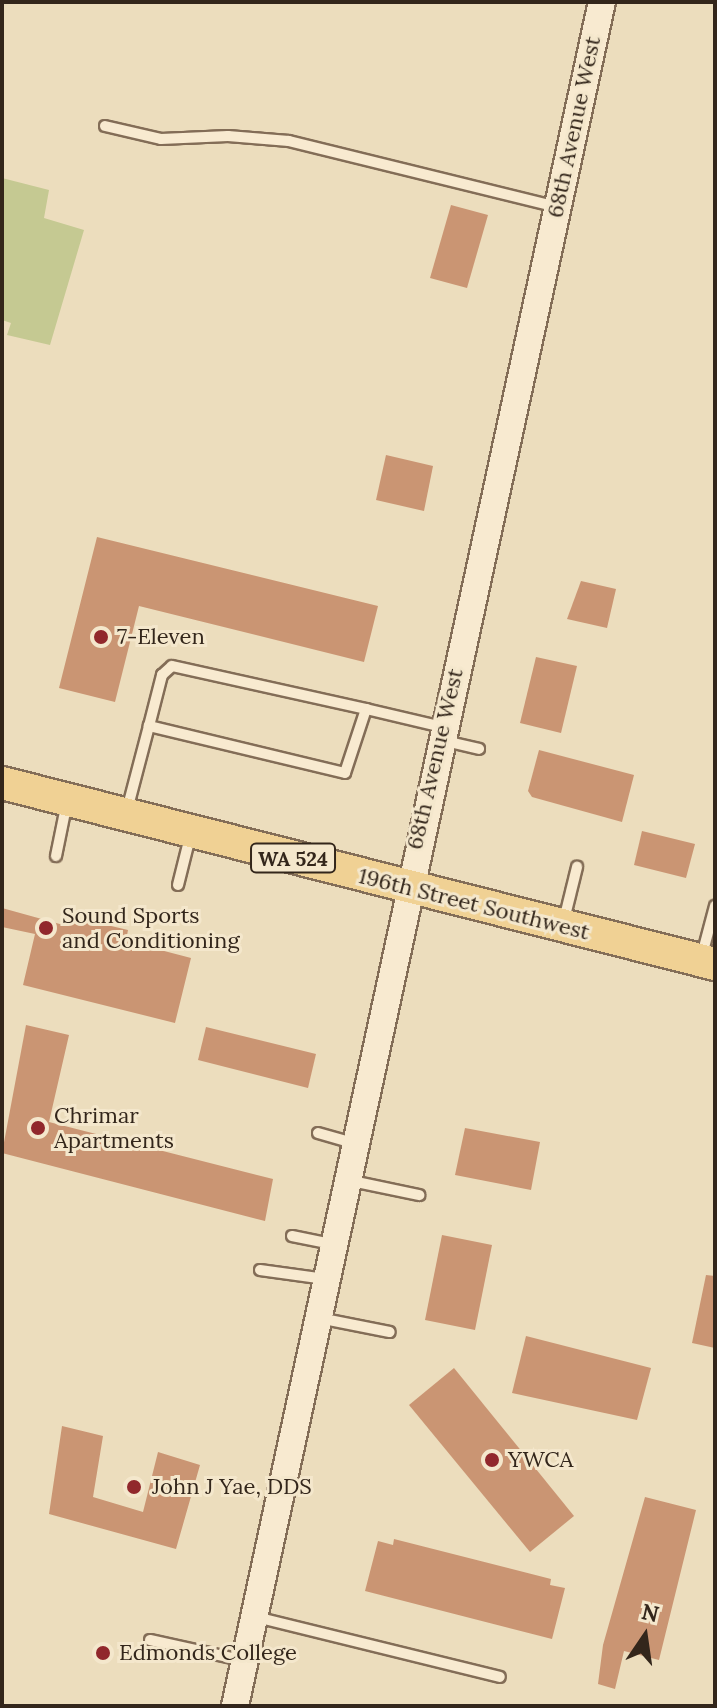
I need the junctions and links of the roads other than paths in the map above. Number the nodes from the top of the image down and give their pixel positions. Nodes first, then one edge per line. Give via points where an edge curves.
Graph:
1 (602, 2) edge
2 (105, 126) dead end
3 (557, 207) junction
4 (366, 709) junction
5 (149, 726) junction
6 (441, 733) junction
7 (479, 749) dead end
8 (2, 783) edge
9 (67, 800) junction
10 (126, 815) junction
11 (191, 832) junction
12 (56, 856) dead end
13 (577, 867) dead end
14 (178, 885) dead end
15 (407, 888) junction
16 (715, 906) edge
17 (562, 927) junction
18 (708, 962) edge
19 (318, 1133) dead end
20 (353, 1143) junction
21 (345, 1180) junction
22 (419, 1195) dead end
23 (292, 1236) dead end
24 (332, 1244) junction
25 (260, 1270) dead end
26 (325, 1279) junction
27 (317, 1317) junction
28 (390, 1332) dead end
29 (254, 1616) junction
30 (150, 1640) dead end
31 (245, 1661) junction
32 (500, 1677) dead end
33 (235, 1706) edge

1 - 3 street, 68th Avenue West
2 - 3 lane via 161,139 228,136 289,141
3 - 6 street, 68th Avenue West
4 - 5 lane via 182,664 162,675
4 - 5 lane via 345,773
4 - 6 lane
5 - 10 lane
6 - 7 lane
6 - 15 street, 68th Avenue West
8 - 9 main road, 196th Street Southwest / WA 524
9 - 10 main road, 196th Street Southwest / WA 524
9 - 12 lane
10 - 11 main road, 196th Street Southwest / WA 524
11 - 14 lane
11 - 15 main road, 196th Street Southwest / WA 524
13 - 17 lane
15 - 17 main road, 196th Street Southwest / WA 524
15 - 20 street, 68th Avenue West
16 - 18 lane
17 - 18 main road, 196th Street Southwest / WA 524
19 - 20 lane
20 - 21 street, 68th Avenue West
21 - 22 lane
21 - 24 street, 68th Avenue West
23 - 24 lane
24 - 26 street, 68th Avenue West
25 - 26 lane
26 - 27 street, 68th Avenue West
27 - 28 lane
27 - 29 street, 68th Avenue West
29 - 31 street, 68th Avenue West
29 - 32 lane
30 - 31 lane
31 - 33 street, 68th Avenue West

